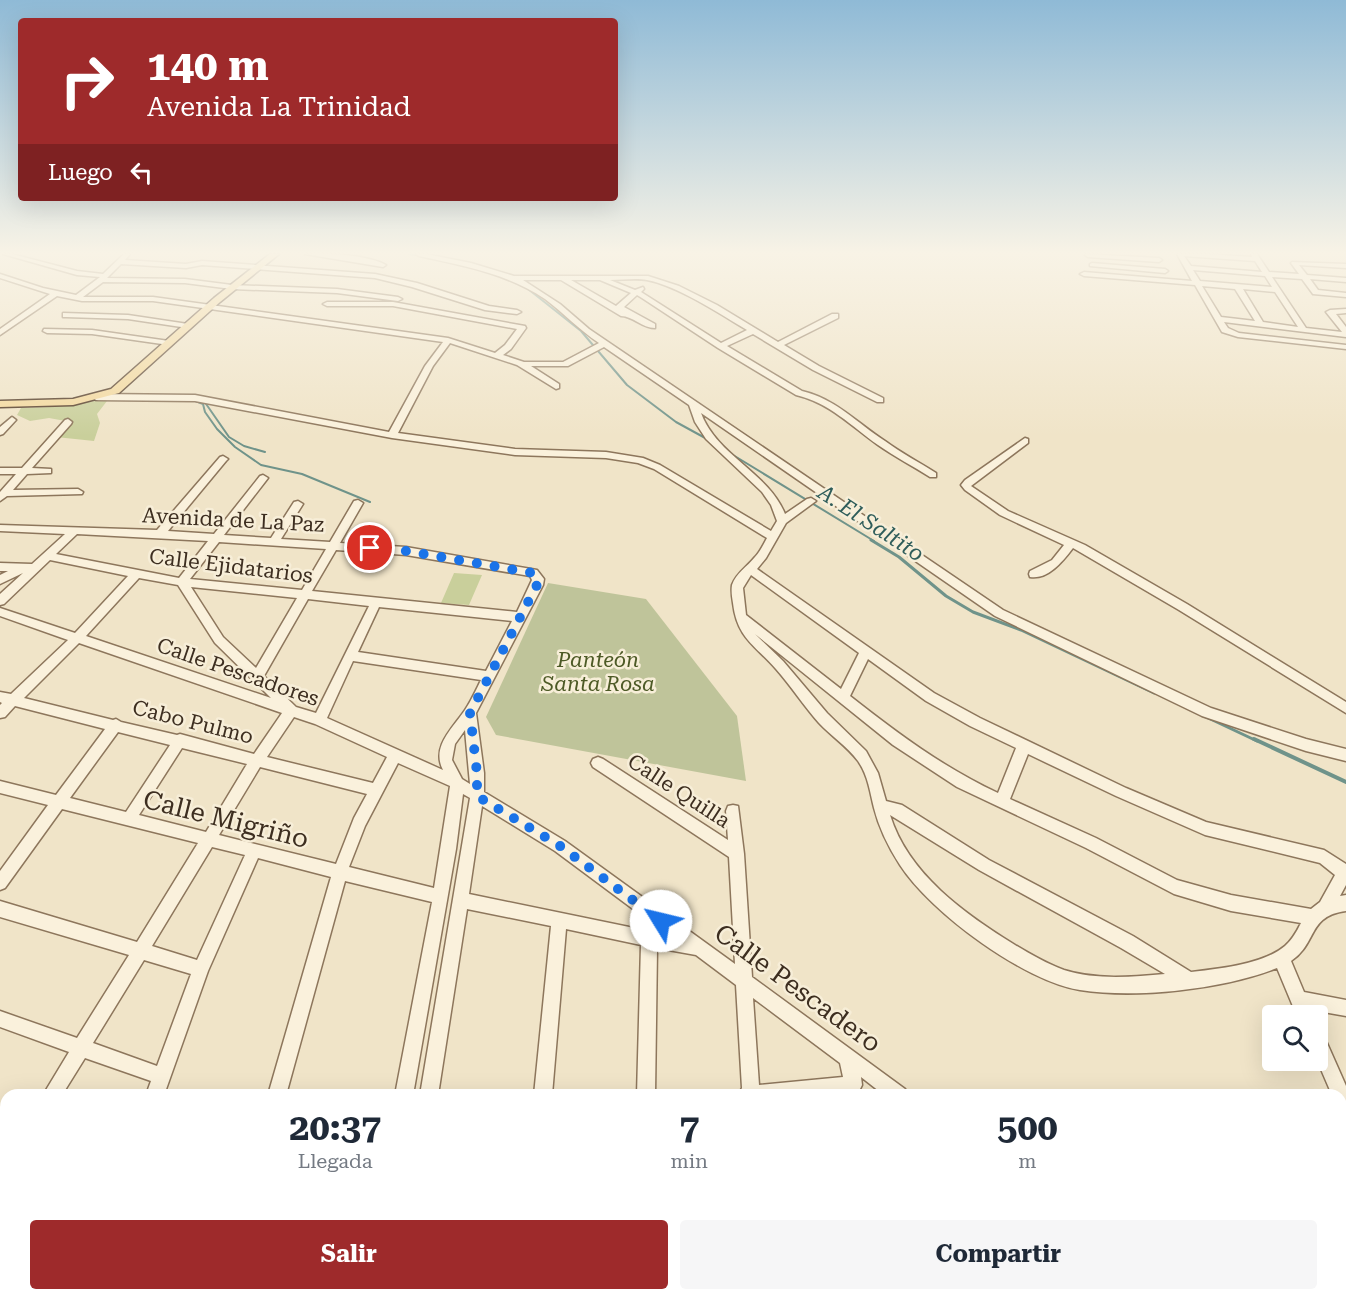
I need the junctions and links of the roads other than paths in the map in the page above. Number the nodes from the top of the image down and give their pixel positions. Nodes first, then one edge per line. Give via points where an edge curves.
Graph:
1 (26, 315) edge
2 (66, 315) joint
3 (201, 315) edge
4 (262, 315) edge
5 (318, 315) edge
6 (447, 315) edge
7 (568, 315) edge
8 (632, 315) edge
9 (672, 315) edge
10 (727, 315) edge
11 (1215, 315) edge
12 (1255, 315) edge
13 (1294, 315) edge
14 (1332, 315) edge
15 (835, 316) dead end
16 (1217, 319) junction
17 (313, 321) junction
18 (1261, 325) junction
19 (188, 326) junction
20 (652, 326) dead end
21 (754, 330) junction
22 (1304, 330) junction
23 (1345, 331) edge
24 (0, 333) edge
25 (448, 340) junction
26 (170, 343) junction
27 (605, 343) junction
28 (778, 345) junction
29 (721, 346) junction
30 (1346, 347) edge
31 (496, 356) junction
32 (520, 363) junction
33 (565, 364) junction
34 (543, 377) junction
35 (556, 386) dead end
36 (96, 397) junction
37 (880, 400) dead end
38 (0, 404) edge
39 (693, 405) junction
40 (12, 420) dead end
41 (68, 422) dead end
42 (0, 432) edge
43 (392, 435) junction
44 (1025, 441) dead end
45 (223, 459) dead end
46 (0, 471) edge
47 (23, 471) junction
48 (48, 471) dead end
49 (933, 475) dead end
50 (263, 478) dead end
51 (78, 492) dead end
52 (3, 496) edge
53 (811, 501) dead end
54 (358, 503) dead end
55 (298, 504) dead end
56 (782, 522) junction
57 (0, 528) edge
58 (73, 532) junction
59 (160, 534) junction
60 (773, 537) junction
61 (217, 538) junction
62 (274, 542) junction
63 (1071, 543) junction
64 (334, 545) junction
65 (47, 556) junction
66 (0, 567) edge
67 (29, 568) junction
68 (750, 569) junction
69 (1034, 574) dead end
70 (135, 575) junction
71 (0, 580) edge
72 (182, 582) junction
73 (305, 595) junction
74 (0, 601) edge
75 (376, 602) junction
76 (0, 612) edge
77 (519, 617) junction
78 (742, 617) junction
79 (78, 637) junction
80 (865, 652) junction
81 (349, 656) junction
82 (258, 675) junction
83 (489, 676) junction
84 (843, 698) junction
85 (7, 699) edge
86 (1346, 708) edge
87 (291, 710) junction
88 (0, 713) edge
89 (470, 713) junction
90 (319, 720) junction
91 (116, 724) junction
92 (180, 740) junction
93 (1306, 745) junction
94 (1024, 746) junction
95 (396, 754) junction
96 (1346, 755) edge
97 (258, 759) junction
98 (1346, 762) edge
99 (598, 763) dead end
100 (457, 783) junction
101 (0, 787) edge
102 (375, 790) junction
103 (477, 796) junction
104 (60, 801) junction
105 (1002, 801) junction
106 (880, 806) junction
107 (733, 811) dead end
108 (129, 819) junction
109 (208, 839) junction
110 (254, 851) junction
111 (737, 854) junction
112 (340, 872) junction
113 (0, 883) edge
114 (440, 897) junction
115 (460, 900) junction
116 (1346, 903) edge
117 (1327, 905) junction
118 (0, 909) edge
119 (1313, 917) junction
120 (559, 920) junction
121 (649, 940) junction
122 (698, 949) junction
123 (141, 951) junction
124 (1281, 958) junction
125 (201, 969) junction
126 (742, 978) junction
127 (1187, 980) junction
128 (1299, 999) junction
129 (1301, 1005) edge
130 (1346, 1008) edge
131 (0, 1019) edge
132 (83, 1048) junction
133 (848, 1056) junction
134 (1328, 1065) edge
135 (161, 1076) junction
136 (56, 1089) edge
137 (157, 1089) edge
138 (279, 1089) edge
139 (405, 1089) edge
140 (430, 1089) edge
141 (544, 1089) edge
142 (646, 1089) edge
143 (750, 1089) edge
144 (853, 1089) edge
145 (891, 1089) edge
146 (1338, 1089) edge

1 - 24 street
2 - 19 street via 128,317
2 - 26 street via 47,331 92,332
3 - 19 main road
4 - 17 street
5 - 17 street
6 - 31 street via 522,328
7 - 27 street
8 - 20 street
9 - 29 street
10 - 21 street
11 - 16 street
12 - 18 street
13 - 22 street
14 - 23 street
15 - 28 street
16 - 18 street
16 - 30 street via 1225,330 1238,335
17 - 25 street
18 - 22 street
19 - 26 main road
21 - 28 street
21 - 29 street
22 - 23 street
25 - 31 street
25 - 43 street via 429,366
26 - 36 main road via 121,387
27 - 33 street
27 - 39 street
28 - 37 street
29 - 49 street via 799,393 809,394 834,408
31 - 32 street
32 - 33 street
32 - 34 street
33 - 34 street
34 - 35 street
36 - 38 main road via 45,404
36 - 43 street via 195,398
39 - 56 street via 696,419 716,444 761,486
39 - 93 street via 999,613 1207,712
40 - 42 street
41 - 47 street
43 - 60 street via 505,451 583,453 640,460
44 - 63 street via 966,484 1004,513
45 - 59 street
46 - 47 street
47 - 48 street
47 - 52 street
50 - 61 street
51 - 52 street
53 - 56 street
54 - 64 street
55 - 62 street
56 - 60 street
57 - 58 street, Avenida de La Paz
58 - 59 street, Avenida de La Paz
58 - 65 street
59 - 61 street, Avenida de La Paz
60 - 68 street
61 - 62 street, Avenida de La Paz
61 - 72 street
62 - 64 street, Avenida de La Paz
63 - 69 street via 1056,563
63 - 86 street
64 - 73 street
64 - 77 street, Avenida de La Paz via 406,551 533,573 538,582
65 - 67 street
65 - 70 street, Calle Ejidatarios
66 - 67 street
67 - 71 street
67 - 74 street
68 - 78 street via 737,586
68 - 80 street
70 - 72 street, Calle Ejidatarios
70 - 79 street
72 - 73 street, Calle Ejidatarios
72 - 82 street via 216,635
73 - 75 street, Calle Ejidatarios
73 - 82 street
75 - 77 street, Calle Ejidatarios
75 - 81 street
76 - 79 street, Calle Pescadores
77 - 83 street
78 - 84 street
78 - 106 street via 749,635 866,762
79 - 85 street
79 - 87 street, Calle Pescadores
80 - 84 street
80 - 94 street via 930,697
81 - 83 street
81 - 90 street
82 - 87 street
83 - 89 street
84 - 105 street via 938,770
85 - 88 street
85 - 91 street, Cabo Pulmo
87 - 90 street, Calle Pescadores
87 - 97 street
89 - 100 street via 453,735 445,756
89 - 103 street
90 - 95 street, Calle Pescadores
91 - 92 street, Cabo Pulmo
91 - 104 street
92 - 97 street, Cabo Pulmo
92 - 108 street
93 - 96 street
93 - 98 street
94 - 105 street
94 - 117 street via 1205,828 1324,857 1344,876
95 - 100 street, Calle Pescadores
95 - 102 street
97 - 102 street, Cabo Pulmo
97 - 109 street
99 - 111 street, Calle Quilla
100 - 103 street, Calle Pescadero
100 - 114 street
101 - 104 street, Calle Migriño
102 - 112 street
103 - 115 street
103 - 122 street, Calle Pescadero via 560,846
104 - 108 street, Calle Migriño
104 - 113 street
105 - 119 street via 1174,887 1220,900
106 - 127 street via 897,810 984,865 1127,942
106 - 127 street via 890,833 927,887 978,929 1047,972 1079,982
107 - 111 street
108 - 109 street, Calle Migriño
109 - 110 street, Calle Migriño
109 - 123 street
110 - 112 street, Calle Migriño
110 - 125 street
111 - 126 street
112 - 114 street, Calle Migriño
112 - 138 street
114 - 139 street
115 - 120 street
115 - 140 street
116 - 117 street
117 - 119 street
118 - 123 street
119 - 124 street via 1293,951
120 - 121 street
120 - 141 street
121 - 122 street
121 - 142 street
122 - 126 street, Calle Pescadero
123 - 125 street
123 - 132 street
124 - 127 street
124 - 128 street
125 - 135 street
126 - 133 street, Calle Pescadero
126 - 143 street
128 - 129 street
128 - 130 street
131 - 132 street
132 - 135 street
132 - 136 street
133 - 144 street
133 - 145 street, Calle Pescadero
134 - 146 street
135 - 137 street

